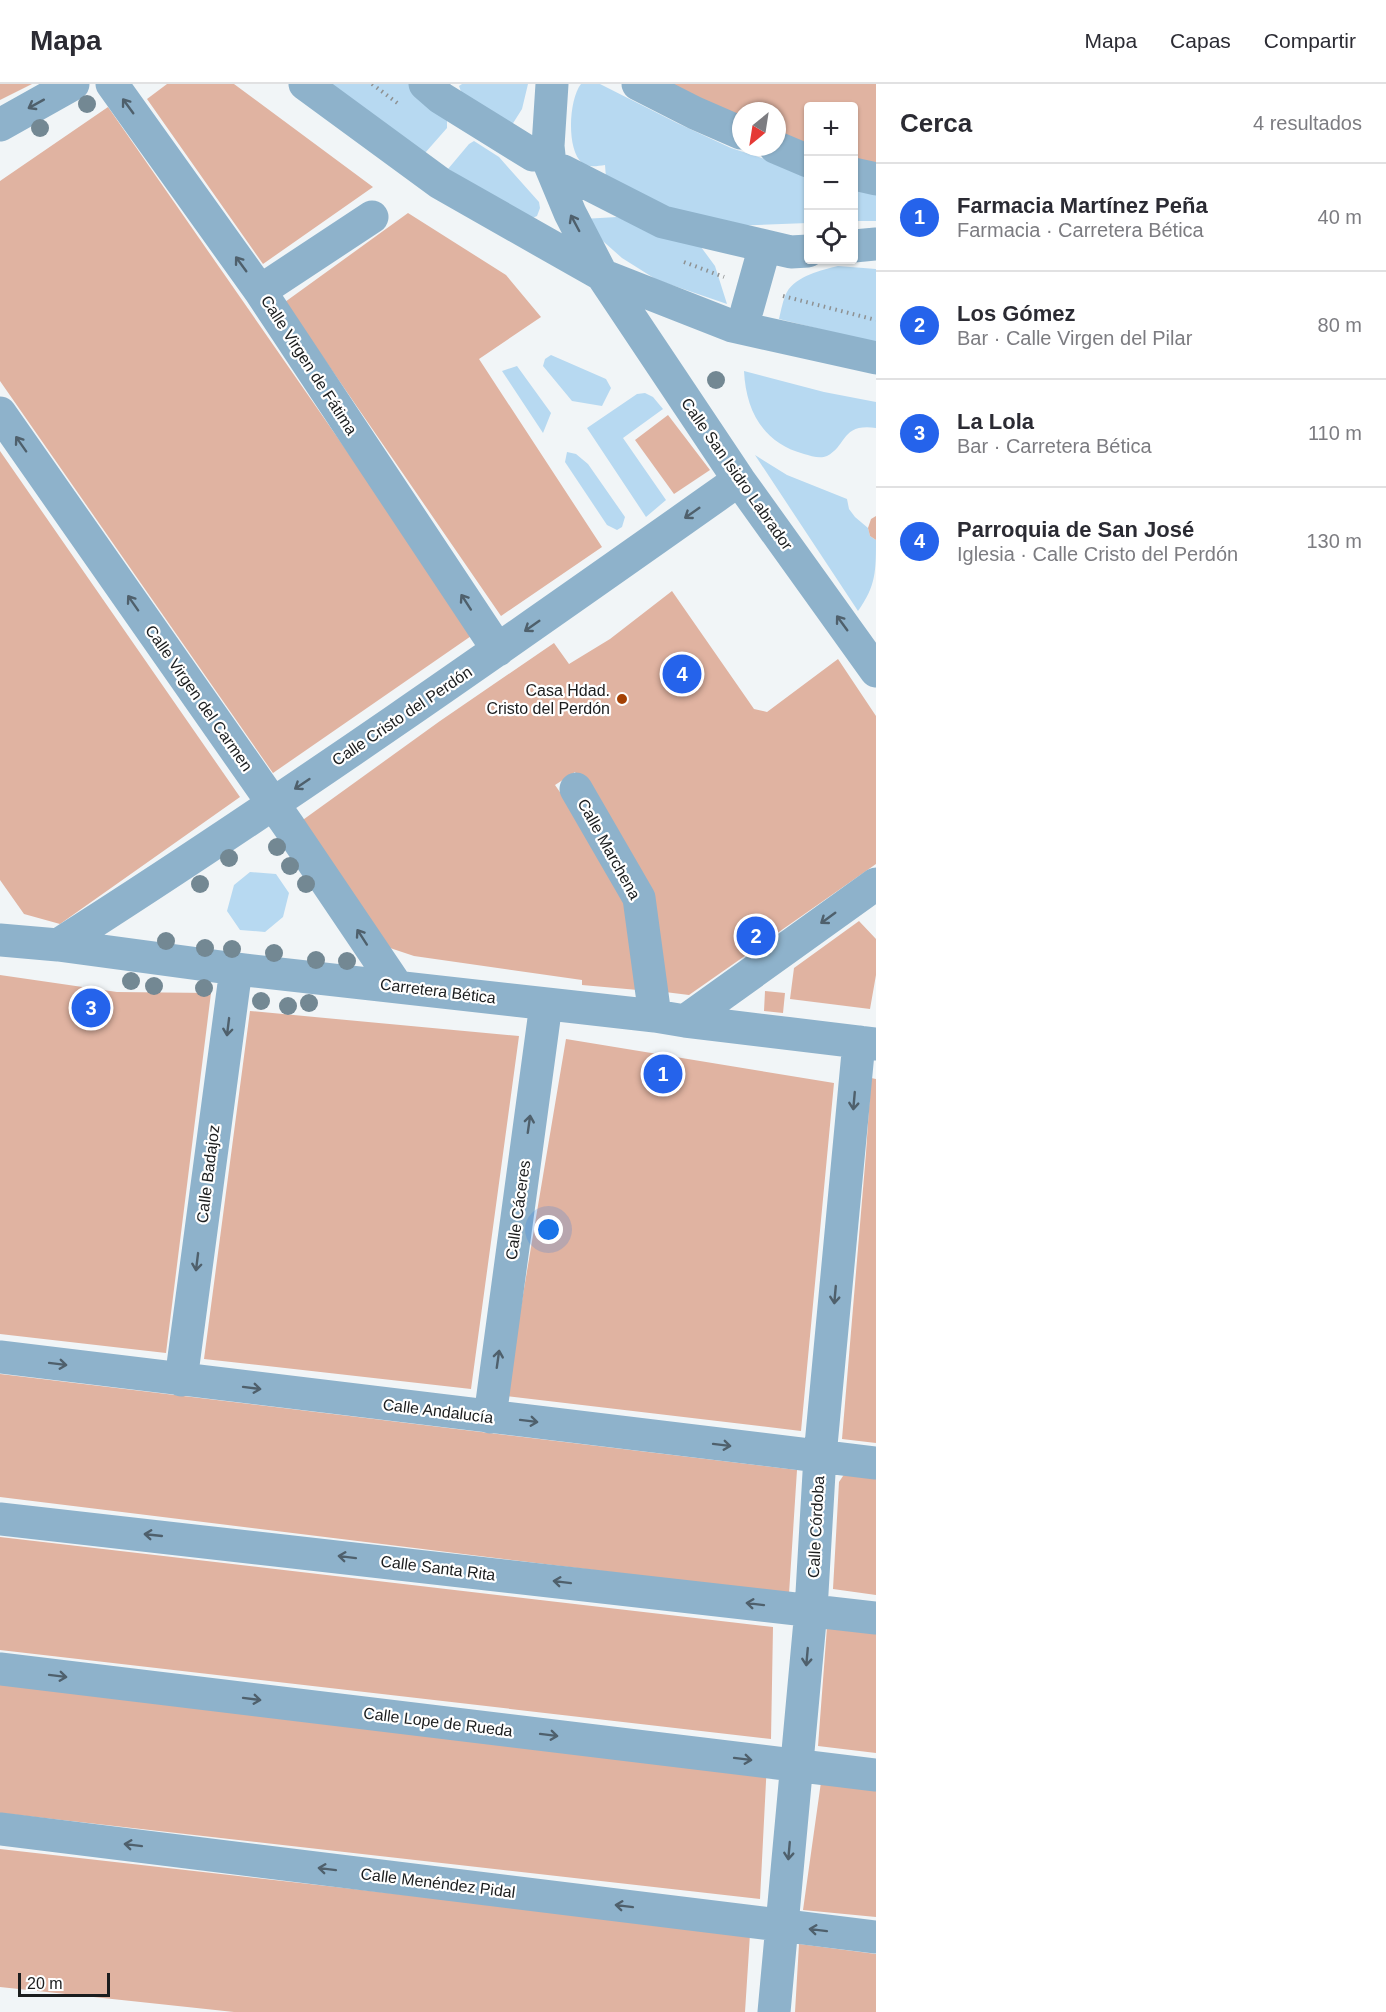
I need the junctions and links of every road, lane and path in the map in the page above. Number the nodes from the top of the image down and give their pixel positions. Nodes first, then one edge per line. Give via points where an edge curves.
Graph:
1 (73, 84) edge
2 (112, 84) edge
3 (305, 84) edge
4 (425, 84) edge
5 (552, 84) edge
6 (638, 84) edge
7 (0, 124) edge
8 (732, 129) edge
9 (786, 152) edge
10 (804, 159) edge
11 (549, 164) junction
12 (858, 175) edge
13 (876, 179) edge
14 (372, 216) dead end
15 (538, 239) junction
16 (876, 244) edge
17 (765, 246) junction
18 (858, 246) edge
19 (804, 250) edge
20 (602, 275) junction
21 (260, 291) junction
22 (747, 310) dead end
23 (697, 312) junction
24 (876, 358) edge
25 (660, 363) junction
26 (0, 413) edge
27 (739, 480) junction
28 (498, 650) junction
29 (876, 671) edge
30 (576, 789) dead end
31 (273, 804) junction
32 (876, 884) edge
33 (130, 899) junction
34 (5, 934) edge
35 (58, 945) junction
36 (140, 956) junction
37 (236, 969) junction
38 (396, 985) junction
39 (546, 1004) junction
40 (670, 1018) junction
41 (868, 1043) edge
42 (0, 1357) edge
43 (182, 1380) junction
44 (490, 1417) junction
45 (820, 1456) junction
46 (876, 1463) edge
47 (0, 1519) edge
48 (811, 1610) junction
49 (876, 1618) edge
50 (0, 1669) edge
51 (796, 1765) junction
52 (876, 1775) edge
53 (0, 1829) edge
54 (783, 1926) junction
55 (876, 1937) edge
56 (774, 2012) edge

1 -> 7 street
21 -> 2 street, Calle Virgen de Fátima
3 - 15 street via 440,183
4 - 11 street via 441,98
5 - 11 street
6 - 8 street
9 - 10 street
11 - 15 street via 550,203
11 - 17 street via 663,222
20 -> 11 street, Calle San Isidro Labrador
12 - 13 street
14 - 21 street
15 - 20 street
16 - 18 street
17 - 19 street
17 - 22 street
20 - 23 street
20 - 25 street, Calle San Isidro Labrador
28 -> 21 street, Calle Virgen de Fátima
23 - 24 street via 732,326
23 - 25 street via 670,327 663,340
25 - 27 street, Calle San Isidro Labrador
31 -> 26 street, Calle Virgen del Carmen
27 -> 28 street, Calle Cristo del Perdón
29 -> 27 street, Calle San Isidro Labrador
28 -> 31 street, Calle Cristo del Perdón
30 - 40 street, Calle Marchena via 639,898
31 - 33 street, Calle Cristo del Perdón
38 -> 31 street, Calle Virgen del Carmen
32 -> 40 street
33 - 35 street, Calle Cristo del Perdón
33 - 36 street
34 - 35 street, Carretera Bética
35 - 36 street, Carretera Bética
36 - 37 street, Carretera Bética
37 - 38 street, Carretera Bética
37 -> 43 street, Calle Badajoz
38 - 39 street, Carretera Bética
39 - 40 street, Carretera Bética
44 -> 39 street, Calle Cáceres
40 - 41 street, Carretera Bética
41 -> 45 street, Calle Córdoba
42 -> 43 street, Calle Andalucía
43 -> 44 street, Calle Andalucía
44 -> 45 street, Calle Andalucía
45 - 46 street, Calle Andalucía
45 - 48 street, Calle Córdoba
48 -> 47 street, Calle Santa Rita
48 - 49 street, Calle Santa Rita
48 -> 51 street, Calle Córdoba
50 -> 51 street, Calle Lope de Rueda
51 - 52 street, Calle Lope de Rueda
51 -> 54 street, Calle Córdoba
54 -> 53 street, Calle Menéndez Pidal
55 -> 54 street, Calle Menéndez Pidal
54 - 56 street, Calle Córdoba

